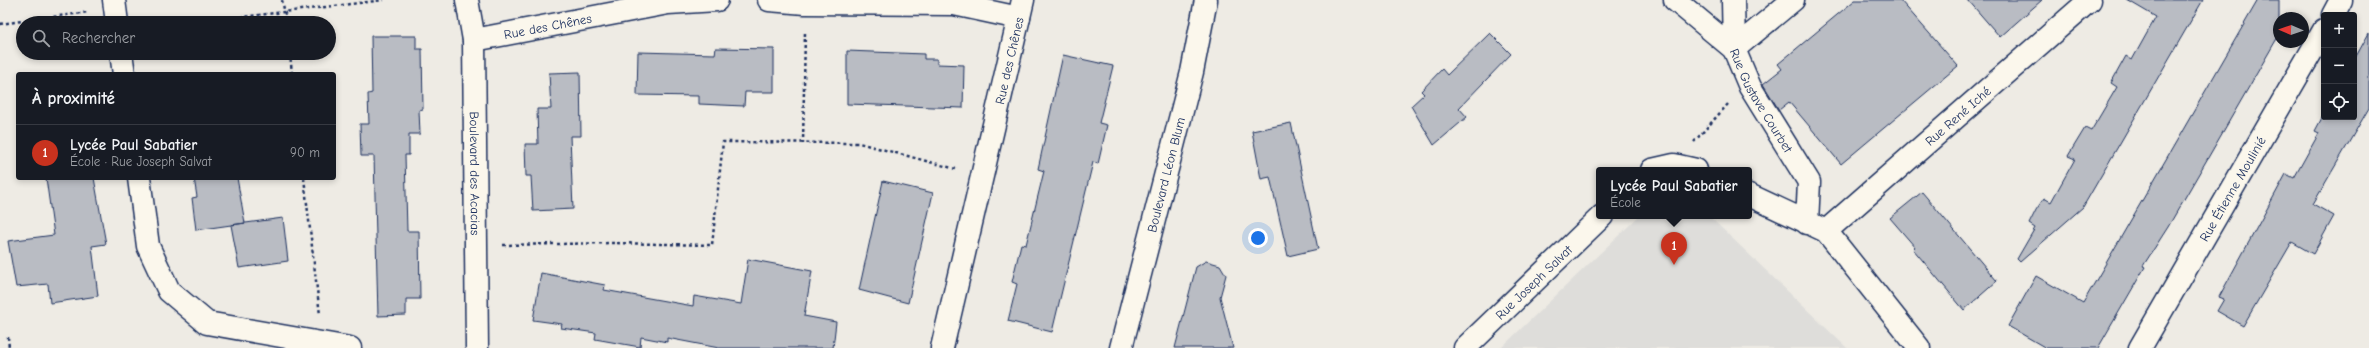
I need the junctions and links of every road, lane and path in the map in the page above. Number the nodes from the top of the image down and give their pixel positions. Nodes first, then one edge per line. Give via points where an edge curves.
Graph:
1 (282, 0) edge
2 (384, 0) edge
3 (467, 0) edge
4 (717, 0) edge
5 (769, 0) edge
6 (1206, 0) edge
7 (1675, 0) edge
8 (1732, 0) edge
9 (1793, 0) edge
10 (2090, 0) edge
11 (2342, 0) edge
12 (805, 3) junction
13 (1021, 9) edge
14 (115, 11) edge
15 (2335, 12) edge
16 (285, 13) junction
17 (71, 16) edge
18 (257, 16) edge
19 (286, 16) edge
20 (16, 22) edge
21 (0, 24) edge
22 (2321, 35) edge
23 (474, 40) junction
24 (1734, 49) junction
25 (122, 60) edge
26 (291, 60) edge
27 (124, 72) edge
28 (292, 72) edge
29 (1748, 82) junction
30 (803, 144) junction
31 (1674, 165) junction
32 (1665, 167) edge
33 (1683, 167) edge
34 (981, 175) junction
35 (139, 180) edge
36 (304, 180) edge
37 (1752, 196) edge
38 (1599, 219) edge
39 (1816, 227) junction
40 (476, 246) junction
41 (8, 337) dead end
42 (323, 344) junction
43 (9, 348) edge
44 (350, 348) edge
45 (477, 348) edge
46 (942, 348) edge
47 (1122, 348) edge
48 (1466, 348) edge
49 (1919, 348) edge
50 (2140, 348) edge

1 - 16 path
2 - 16 path
3 - 23 street, Boulevard des Acacias
4 - 23 street, Rue des Chênes via 668,3
5 - 12 street, Rue des Chênes
6 - 47 street, Boulevard Léon Blum via 1192,72
7 - 24 street
8 - 24 street
9 - 24 street, Rue Gustave Courbet
10 - 39 street, Rue René Iché
11 - 15 street
12 - 13 street, Rue des Chênes via 954,4
12 - 30 path
13 - 34 street, Rue des Chênes
14 - 17 path
16 - 18 path
16 - 19 path
20 - 21 path
22 - 50 street, Rue Étienne Moulinié
23 - 40 street, Boulevard des Acacias
24 - 29 street, Rue Gustave Courbet
25 - 27 street
26 - 28 path
29 - 31 path
29 - 39 street, Rue Gustave Courbet via 1808,182
30 - 34 path via 860,143
30 - 40 path via 723,142 712,245 612,243
31 - 32 street
31 - 33 street
34 - 46 street, Rue des Chênes
35 - 42 street via 148,246 169,291 207,323
36 - 42 path
37 - 39 street
38 - 48 street, Rue Joseph Salvat
39 - 49 street
40 - 45 street, Boulevard des Acacias
41 - 43 path
42 - 44 street

